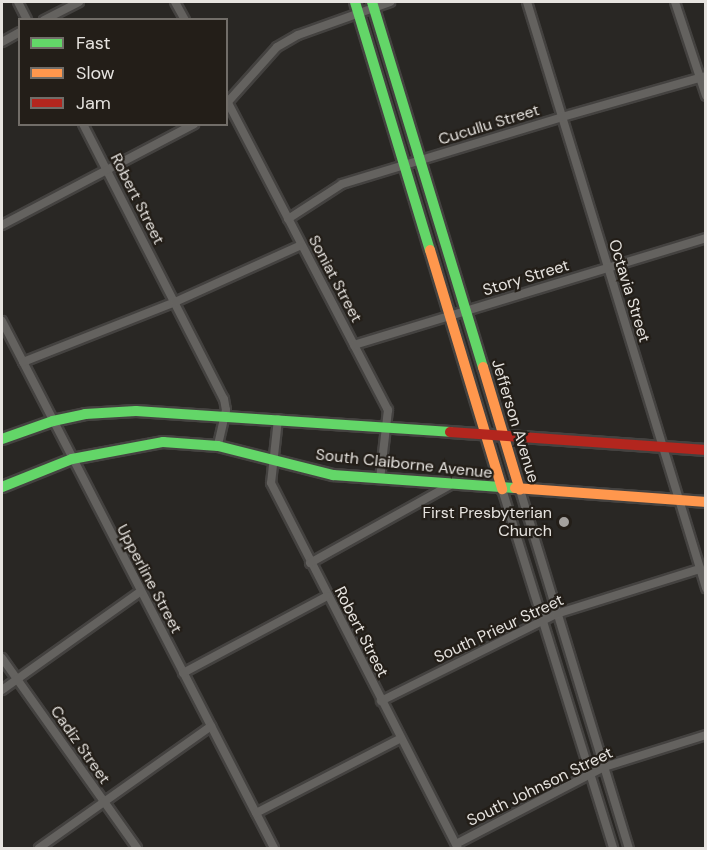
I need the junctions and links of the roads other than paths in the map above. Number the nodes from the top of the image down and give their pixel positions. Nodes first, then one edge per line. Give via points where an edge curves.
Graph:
1 (18, 2) edge
2 (79, 2) edge
3 (175, 2) edge
4 (390, 2) edge
5 (527, 2) edge
6 (675, 2) edge
7 (372, 4) edge
8 (357, 7) edge
9 (26, 18) edge
10 (48, 18) edge
11 (184, 18) edge
12 (18, 33) edge
13 (2, 42) edge
14 (703, 77) edge
15 (705, 96) edge
16 (228, 100) edge
17 (228, 103) edge
18 (562, 117) junction
19 (84, 126) edge
20 (190, 126) edge
21 (420, 160) junction
22 (404, 165) junction
23 (107, 170) junction
24 (288, 219) junction
25 (2, 225) edge
26 (705, 238) edge
27 (302, 245) junction
28 (608, 267) junction
29 (175, 302) junction
30 (466, 310) junction
31 (450, 315) junction
32 (2, 321) edge
33 (354, 345) junction
34 (23, 362) junction
35 (225, 416) junction
36 (278, 419) junction
37 (53, 421) junction
38 (386, 428) junction
39 (485, 435) junction
40 (505, 437) junction
41 (2, 439) edge
42 (218, 447) junction
43 (662, 448) junction
44 (705, 450) edge
45 (72, 459) junction
46 (273, 460) junction
47 (380, 479) junction
48 (452, 485) junction
49 (2, 487) edge
50 (502, 489) junction
51 (520, 490) junction
52 (679, 501) junction
53 (705, 502) edge
54 (310, 563) junction
55 (700, 568) junction
56 (705, 588) edge
57 (140, 592) junction
58 (327, 596) junction
59 (556, 614) junction
60 (543, 620) junction
61 (2, 658) edge
62 (183, 673) junction
63 (17, 680) junction
64 (2, 690) edge
65 (381, 701) junction
66 (211, 726) junction
67 (705, 735) edge
68 (400, 738) junction
69 (604, 767) junction
70 (591, 775) junction
71 (104, 802) junction
72 (256, 813) junction
73 (457, 846) edge
74 (39, 849) edge
75 (137, 849) edge
76 (274, 849) edge
77 (613, 849) edge
78 (629, 849) edge

1 - 9 street
2 - 10 street
3 - 11 street
4 - 7 street
5 - 18 street, Octavia Street
6 - 14 street
7 - 8 street
7 - 21 main road, Jefferson Avenue
8 - 16 street via 277,47
8 - 22 main road, Jefferson Avenue
12 - 13 street
14 - 15 street
14 - 18 street, Cucullu Street
17 - 24 street, Soniat Street
18 - 21 street, Cucullu Street
18 - 28 street, Octavia Street
19 - 23 street, Robert Street
20 - 23 street
21 - 22 street, Cucullu Street
21 - 30 main road, Jefferson Avenue
22 - 24 street, Cucullu Street via 330,190
22 - 31 main road, Jefferson Avenue
23 - 25 street
23 - 29 street, Robert Street
24 - 27 street, Soniat Street
26 - 28 street, Story Street
27 - 29 street
27 - 33 street, Soniat Street
28 - 30 street, Story Street
28 - 43 street, Octavia Street
29 - 34 street
29 - 35 street, Robert Street via 224,399
30 - 31 street, Story Street
30 - 40 main road, Jefferson Avenue
31 - 33 street, Story Street
31 - 39 main road, Jefferson Avenue
32 - 34 street, Upperline Street
33 - 38 street, Soniat Street via 388,410
34 - 37 street, Upperline Street
35 - 36 main road, South Claiborne Avenue
35 - 37 main road, South Claiborne Avenue via 112,411
35 - 42 street
36 - 38 main road, South Claiborne Avenue
36 - 46 street, Robert Street
37 - 41 main road, South Claiborne Avenue
37 - 45 street, Upperline Street
38 - 39 main road, South Claiborne Avenue
38 - 47 street, Soniat Street
39 - 40 main road, South Claiborne Avenue
39 - 50 main road, Jefferson Avenue
40 - 43 main road, South Claiborne Avenue
40 - 51 main road, Jefferson Avenue
42 - 45 main road, South Claiborne Avenue via 164,442
42 - 46 main road, South Claiborne Avenue
43 - 44 main road, South Claiborne Avenue
43 - 52 street, Octavia Street
45 - 49 main road, South Claiborne Avenue
45 - 57 street, Upperline Street
46 - 47 main road, South Claiborne Avenue via 333,475
46 - 54 street, Robert Street via 271,483
47 - 48 main road, South Claiborne Avenue
48 - 50 main road, South Claiborne Avenue
48 - 54 street
50 - 51 main road, South Claiborne Avenue
50 - 60 street, Jefferson Avenue
51 - 52 main road, South Claiborne Avenue
51 - 59 street, Jefferson Avenue
52 - 53 main road, South Claiborne Avenue
52 - 55 street, Octavia Street
54 - 58 street, Robert Street
55 - 56 street, Octavia Street
55 - 59 street, South Prieur Street
57 - 62 street, Upperline Street
57 - 63 street
58 - 62 street
58 - 65 street, Robert Street
59 - 60 street, South Prieur Street
59 - 69 street, Jefferson Avenue
60 - 65 street, South Prieur Street
60 - 70 street, Jefferson Avenue
61 - 63 street, Cadiz Street
62 - 66 street, Upperline Street
63 - 64 street
63 - 71 street, Cadiz Street
65 - 68 street, Robert Street
66 - 71 street
66 - 72 street, Upperline Street
67 - 69 street, South Johnson Street
68 - 72 street
68 - 73 street, Robert Street
69 - 70 street, South Johnson Street
69 - 78 street, Jefferson Avenue
70 - 73 street, South Johnson Street
70 - 77 street, Jefferson Avenue
71 - 74 street
71 - 75 street, Cadiz Street
72 - 76 street, Upperline Street

